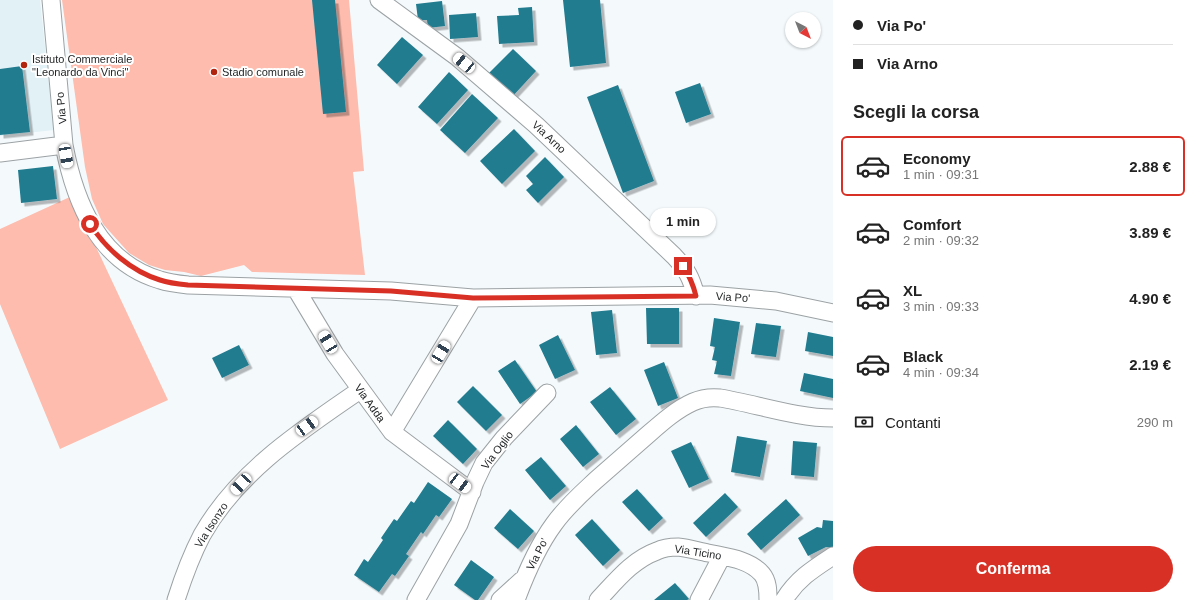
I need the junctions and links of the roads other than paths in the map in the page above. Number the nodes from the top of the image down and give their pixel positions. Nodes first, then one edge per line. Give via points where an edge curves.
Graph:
1 (51, 0) edge
2 (379, 0) edge
3 (64, 145) junction
4 (0, 153) edge
5 (296, 289) junction
6 (696, 296) junction
7 (473, 298) junction
8 (833, 313) edge
9 (360, 390) junction
10 (547, 393) dead end
11 (833, 418) edge
12 (392, 432) junction
13 (472, 492) junction
14 (722, 556) junction
15 (833, 556) edge
16 (524, 578) junction
17 (176, 600) edge
18 (416, 600) edge
19 (500, 600) edge
20 (516, 600) edge
21 (598, 600) edge
22 (699, 600) edge
23 (768, 600) edge
24 (784, 600) edge

1 - 3 street, Via Po
2 - 6 street, Via Arno via 453,54 536,125 674,256 688,274
3 - 4 street
3 - 5 street, Via Po' via 72,182 86,216 109,248 133,267 159,280 188,285
5 - 7 street, Via Po' via 391,291
5 - 9 street, Via Adda
6 - 7 street, Via Po'
6 - 8 street, Via Po' via 776,301
7 - 12 street
9 - 12 street, Via Adda
9 - 17 street, Via Isonzo via 285,443 232,493 201,538 187,567
10 - 13 street, Via Oglio via 490,454
11 - 16 street, Via Po' via 810,416 720,398 691,403 639,442 570,504 544,539
12 - 13 street, Via Adda
13 - 18 street, Via Oglio via 453,535
14 - 21 street, Via Ticino via 682,548 657,551 636,562
14 - 22 street
14 - 23 street, Via Ticino via 740,560 757,569 765,579
15 - 24 street via 803,577
16 - 19 street
16 - 20 street, Via Po'

